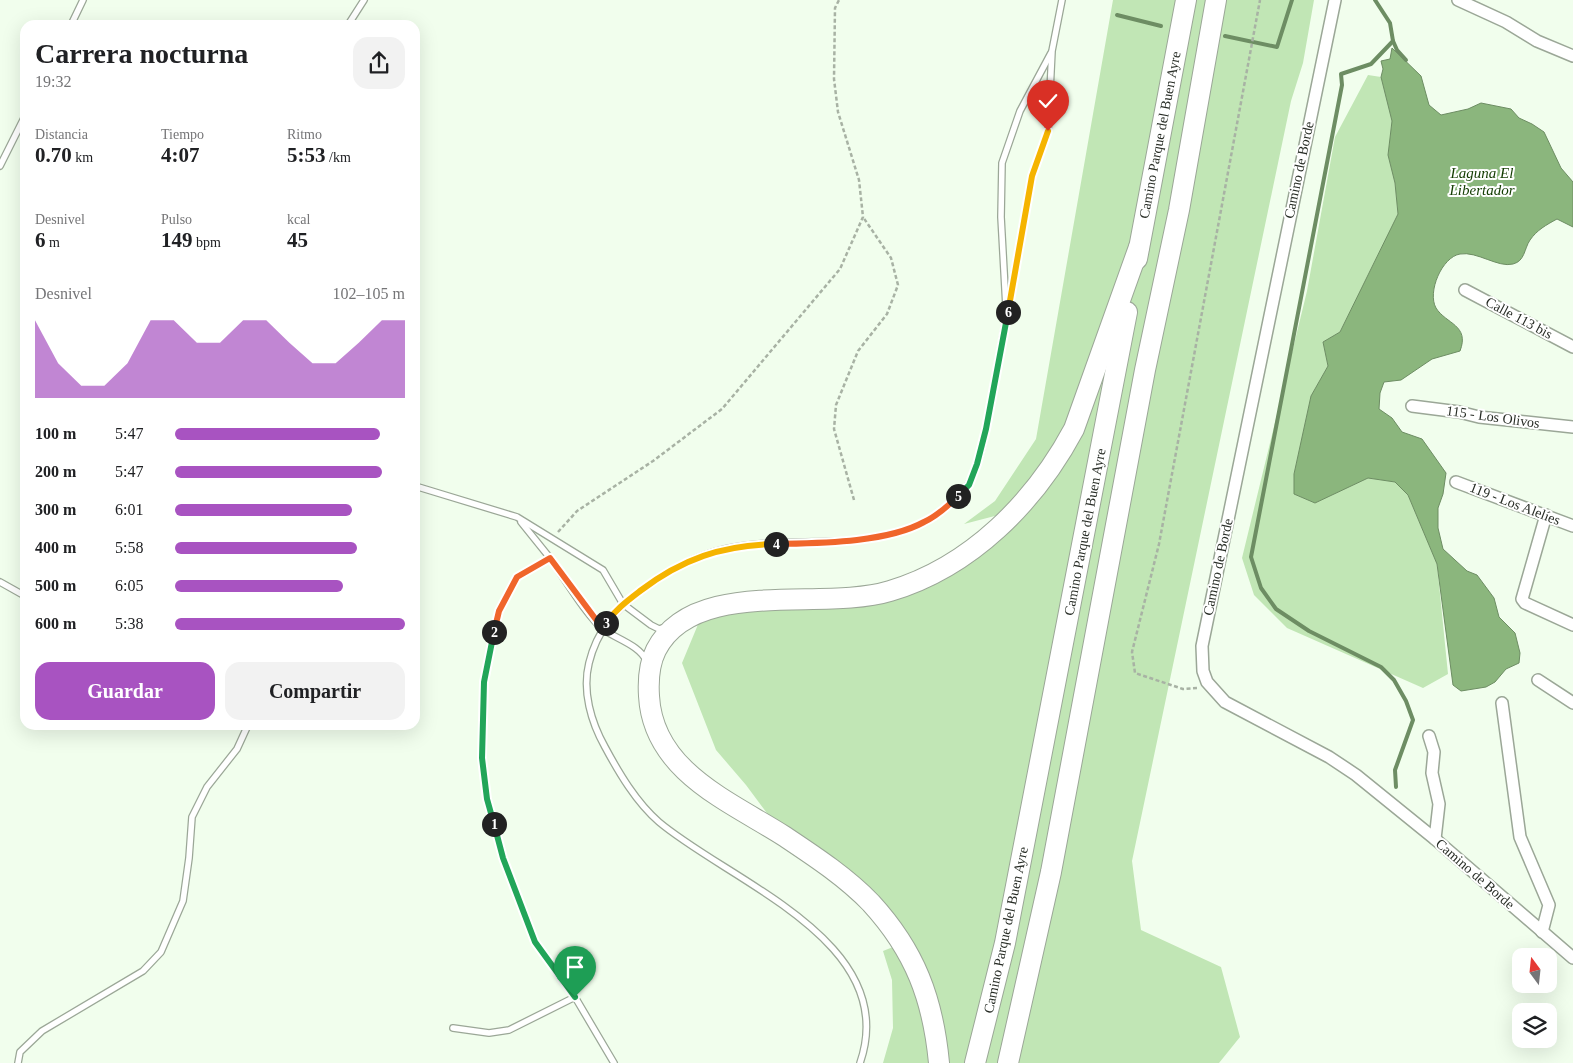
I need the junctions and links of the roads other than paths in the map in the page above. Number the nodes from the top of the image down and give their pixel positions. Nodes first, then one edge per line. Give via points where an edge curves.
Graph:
1 (83, 0) edge
2 (364, 0) edge
3 (1062, 0) edge
4 (1186, 0) edge
5 (1216, 0) edge
6 (1334, 0) edge
7 (1465, 2) edge
8 (73, 20) edge
9 (351, 20) edge
10 (1052, 51) junction
11 (1573, 56) edge
12 (20, 126) edge
13 (0, 166) edge
14 (1139, 247) junction
15 (1465, 290) dead end
16 (1006, 319) junction
17 (1573, 347) edge
18 (1412, 406) dead end
19 (1573, 427) edge
20 (1456, 482) dead end
21 (420, 488) edge
22 (1546, 515) junction
23 (517, 517) junction
24 (1573, 526) edge
25 (550, 558) junction
26 (0, 582) edge
27 (20, 593) edge
28 (623, 604) junction
29 (676, 626) junction
30 (1573, 626) edge
31 (603, 629) junction
32 (650, 671) junction
33 (1538, 680) dead end
34 (1573, 703) edge
35 (1502, 704) dead end
36 (246, 730) edge
37 (1429, 736) dead end
38 (1435, 839) junction
39 (1542, 932) junction
40 (1573, 958) edge
41 (575, 997) junction
42 (453, 1028) dead end
43 (18, 1063) edge
44 (614, 1063) edge
45 (860, 1063) edge
46 (939, 1063) edge
47 (976, 1063) edge
48 (1008, 1063) edge

1 - 8 lane
2 - 9 lane
3 - 10 lane
4 - 14 highway, Camino Parque del Buen Ayre
5 - 48 highway, Camino Parque del Buen Ayre via 1179,210 1145,370 1051,872
6 - 38 street, Camino de Borde via 1202,646 1203,671 1214,692 1230,705 1341,764
7 - 11 street via 1537,41
10 - 16 lane via 1048,131 1032,176
10 - 16 lane via 1020,111 1002,163
12 - 13 lane
14 - 29 highway via 1074,429 1059,457 1032,493 987,538 941,569 892,591 845,599 727,603 695,613
14 - 47 highway, Camino Parque del Buen Ayre via 1005,942
15 - 17 street, Calle 113 bis
16 - 28 lane via 977,464 969,485 947,507 924,523 864,539 751,544 724,549 663,574
18 - 19 street, 115 - Los Olivos
20 - 22 street, 119 - Los Alelíes
21 - 23 lane
22 - 24 street, 119 - Los Alelíes
22 - 30 street via 1522,599
23 - 25 lane
23 - 28 lane via 603,570
25 - 31 lane
25 - 41 lane via 517,577 499,611 484,682 482,758 487,799 503,858 527,924 535,942
26 - 27 lane
28 - 29 lane via 659,629
28 - 31 lane
29 - 32 highway via 656,651
31 - 32 lane via 645,657
31 - 45 lane via 588,665 588,702 595,728 617,770 656,819 760,889 812,929 839,956 853,976 864,1002 868,1027
32 - 46 highway via 652,721 664,747 678,764 714,792 836,873 869,900 894,929 923,984
33 - 34 street
35 - 39 street via 1520,836 1549,905
36 - 43 lane via 237,749 206,786 192,816 182,901 161,952 143,971 42,1031 20,1052
37 - 38 street via 1434,752 1432,773 1439,804
38 - 39 street, Camino de Borde
39 - 40 street, Camino de Borde
41 - 42 lane via 509,1030 489,1033
41 - 44 lane

